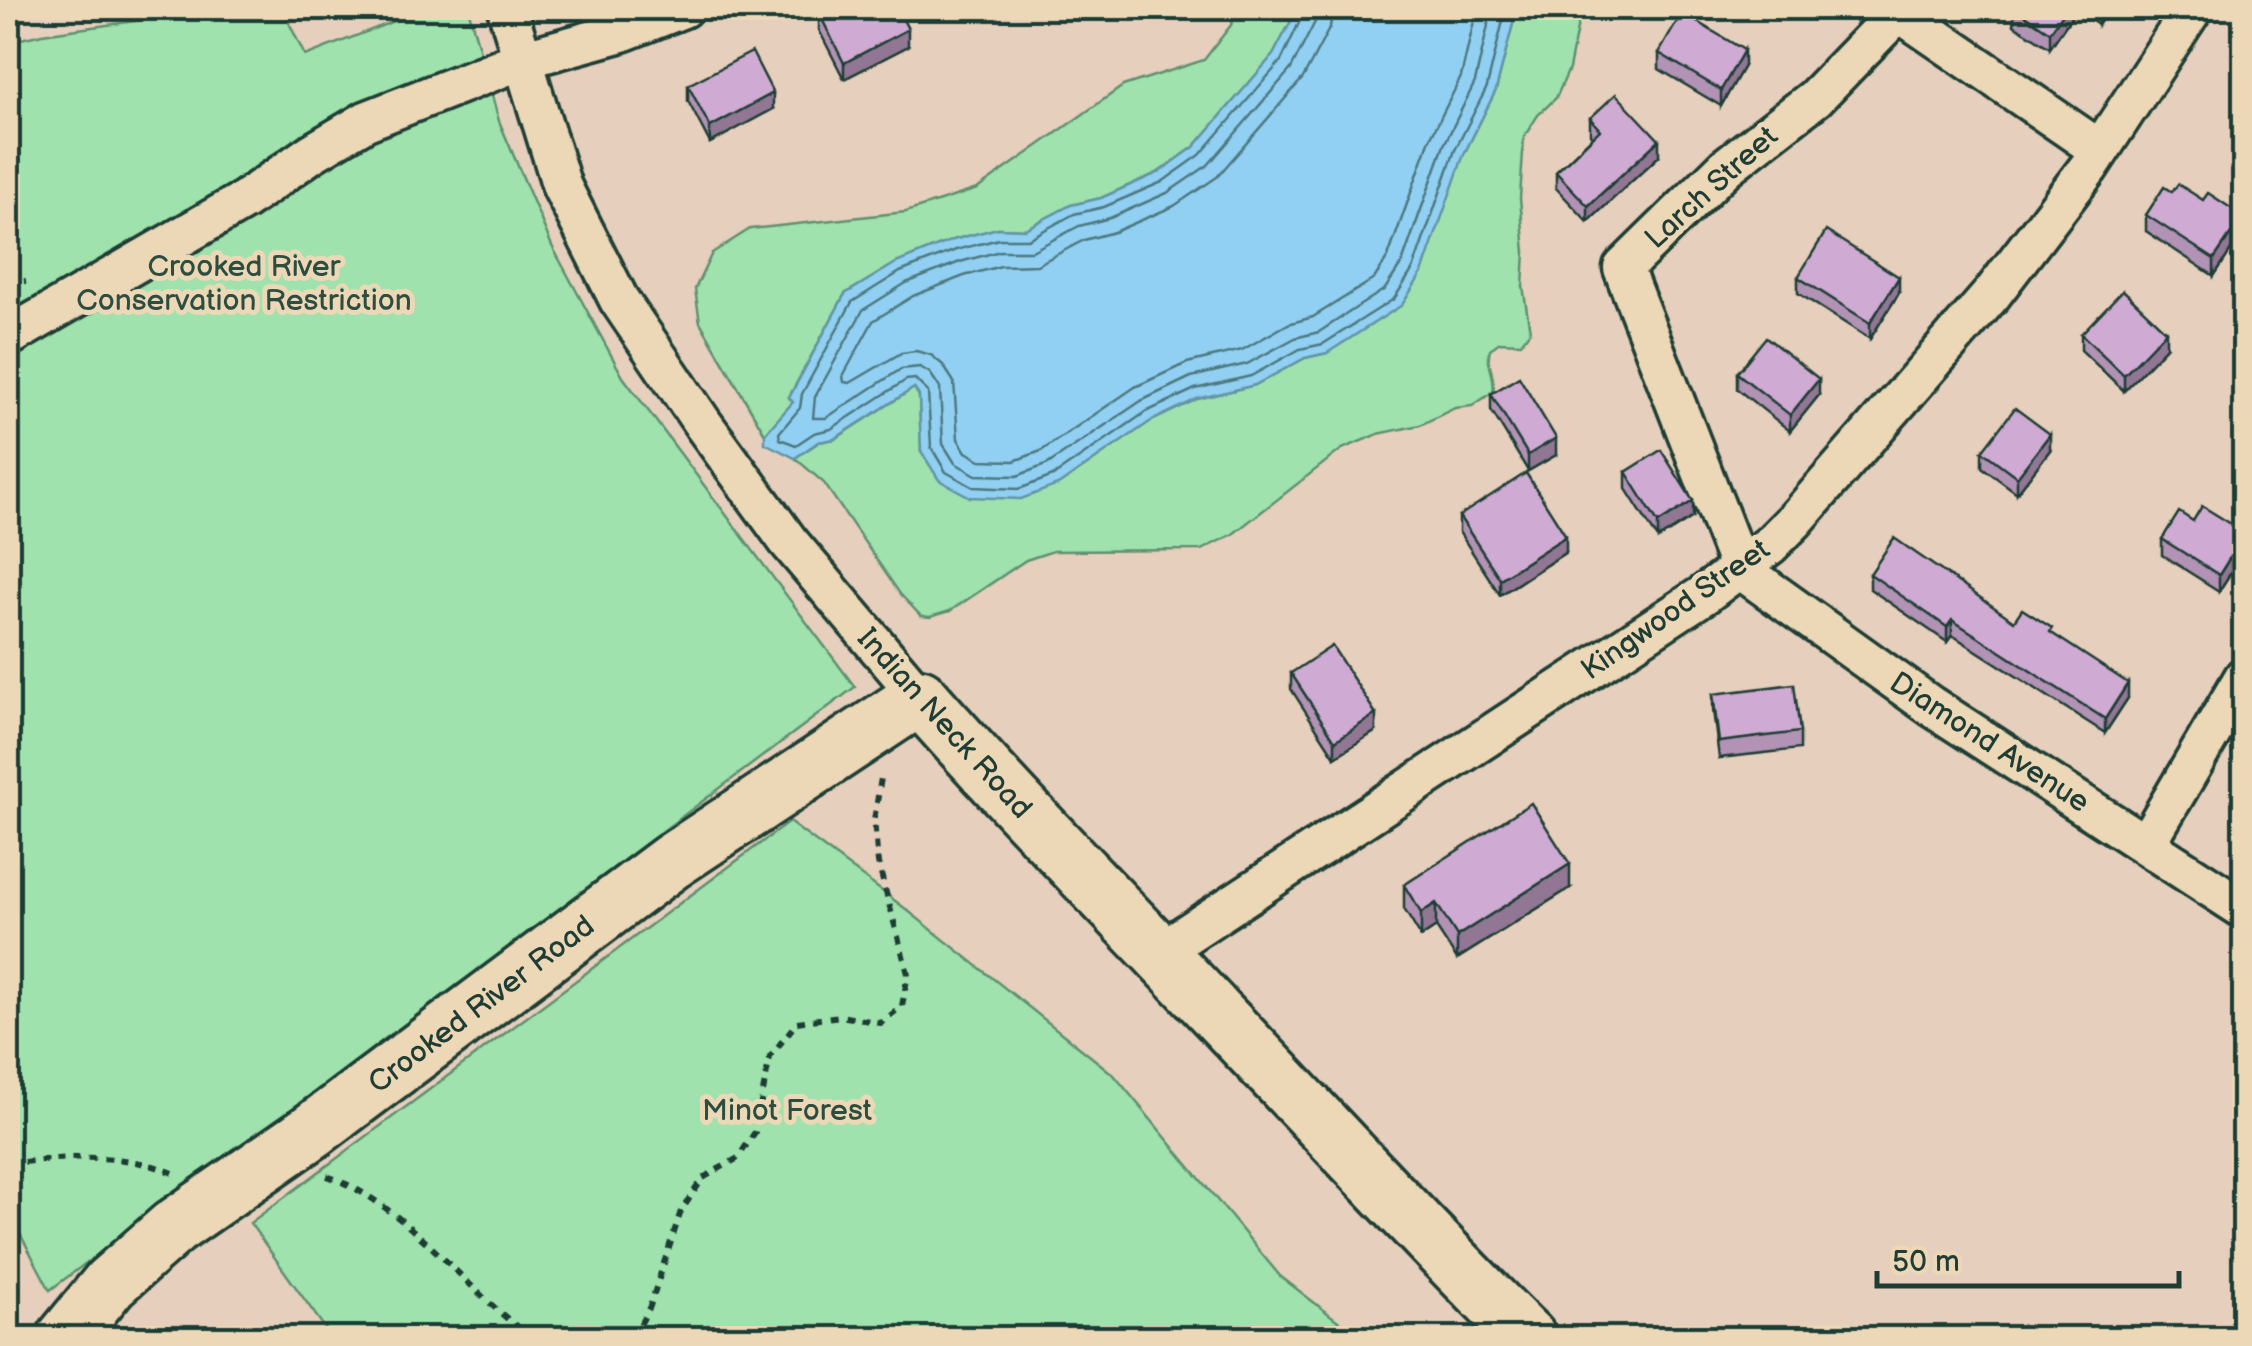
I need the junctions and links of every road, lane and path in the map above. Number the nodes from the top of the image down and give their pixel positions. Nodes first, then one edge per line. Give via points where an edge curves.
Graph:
1 (507, 8) edge
2 (683, 8) edge
3 (2193, 8) edge
4 (1898, 9) edge
5 (524, 59) junction
6 (2100, 150) junction
7 (8, 336) edge
8 (1740, 569) junction
9 (2244, 678) edge
10 (908, 705) junction
11 (2146, 844) junction
12 (2244, 909) edge
13 (1158, 952) junction
14 (8, 1161) edge
15 (315, 1175) dead end
16 (245, 1177) junction
17 (65, 1338) edge
18 (532, 1338) edge
19 (634, 1338) edge
20 (1528, 1338) edge

1 - 5 street, Indian Neck Road
2 - 5 street
3 - 6 street, Kingwood Street
4 - 6 street
4 - 8 street, Larch Street via 1816,98 1726,166 1623,268
5 - 7 street via 356,126 244,200
5 - 10 street, Indian Neck Road via 562,186 620,300
6 - 8 street, Kingwood Street via 1946,348 1795,520
8 - 11 street, Diamond Avenue via 1931,706
8 - 13 street, Kingwood Street
9 - 11 street
10 - 13 street, Indian Neck Road via 987,774
10 - 16 street, Crooked River Road via 672,862
10 - 19 path via 874,820 878,863 908,974 902,1006 881,1023 840,1016 797,1022 770,1057 755,1132 738,1158 703,1178 681,1211
11 - 12 street, Diamond Avenue
13 - 20 street, Indian Neck Road
14 - 16 path via 86,1155 161,1168 203,1185
15 - 18 path via 364,1192
16 - 17 street, Crooked River Road via 127,1266

